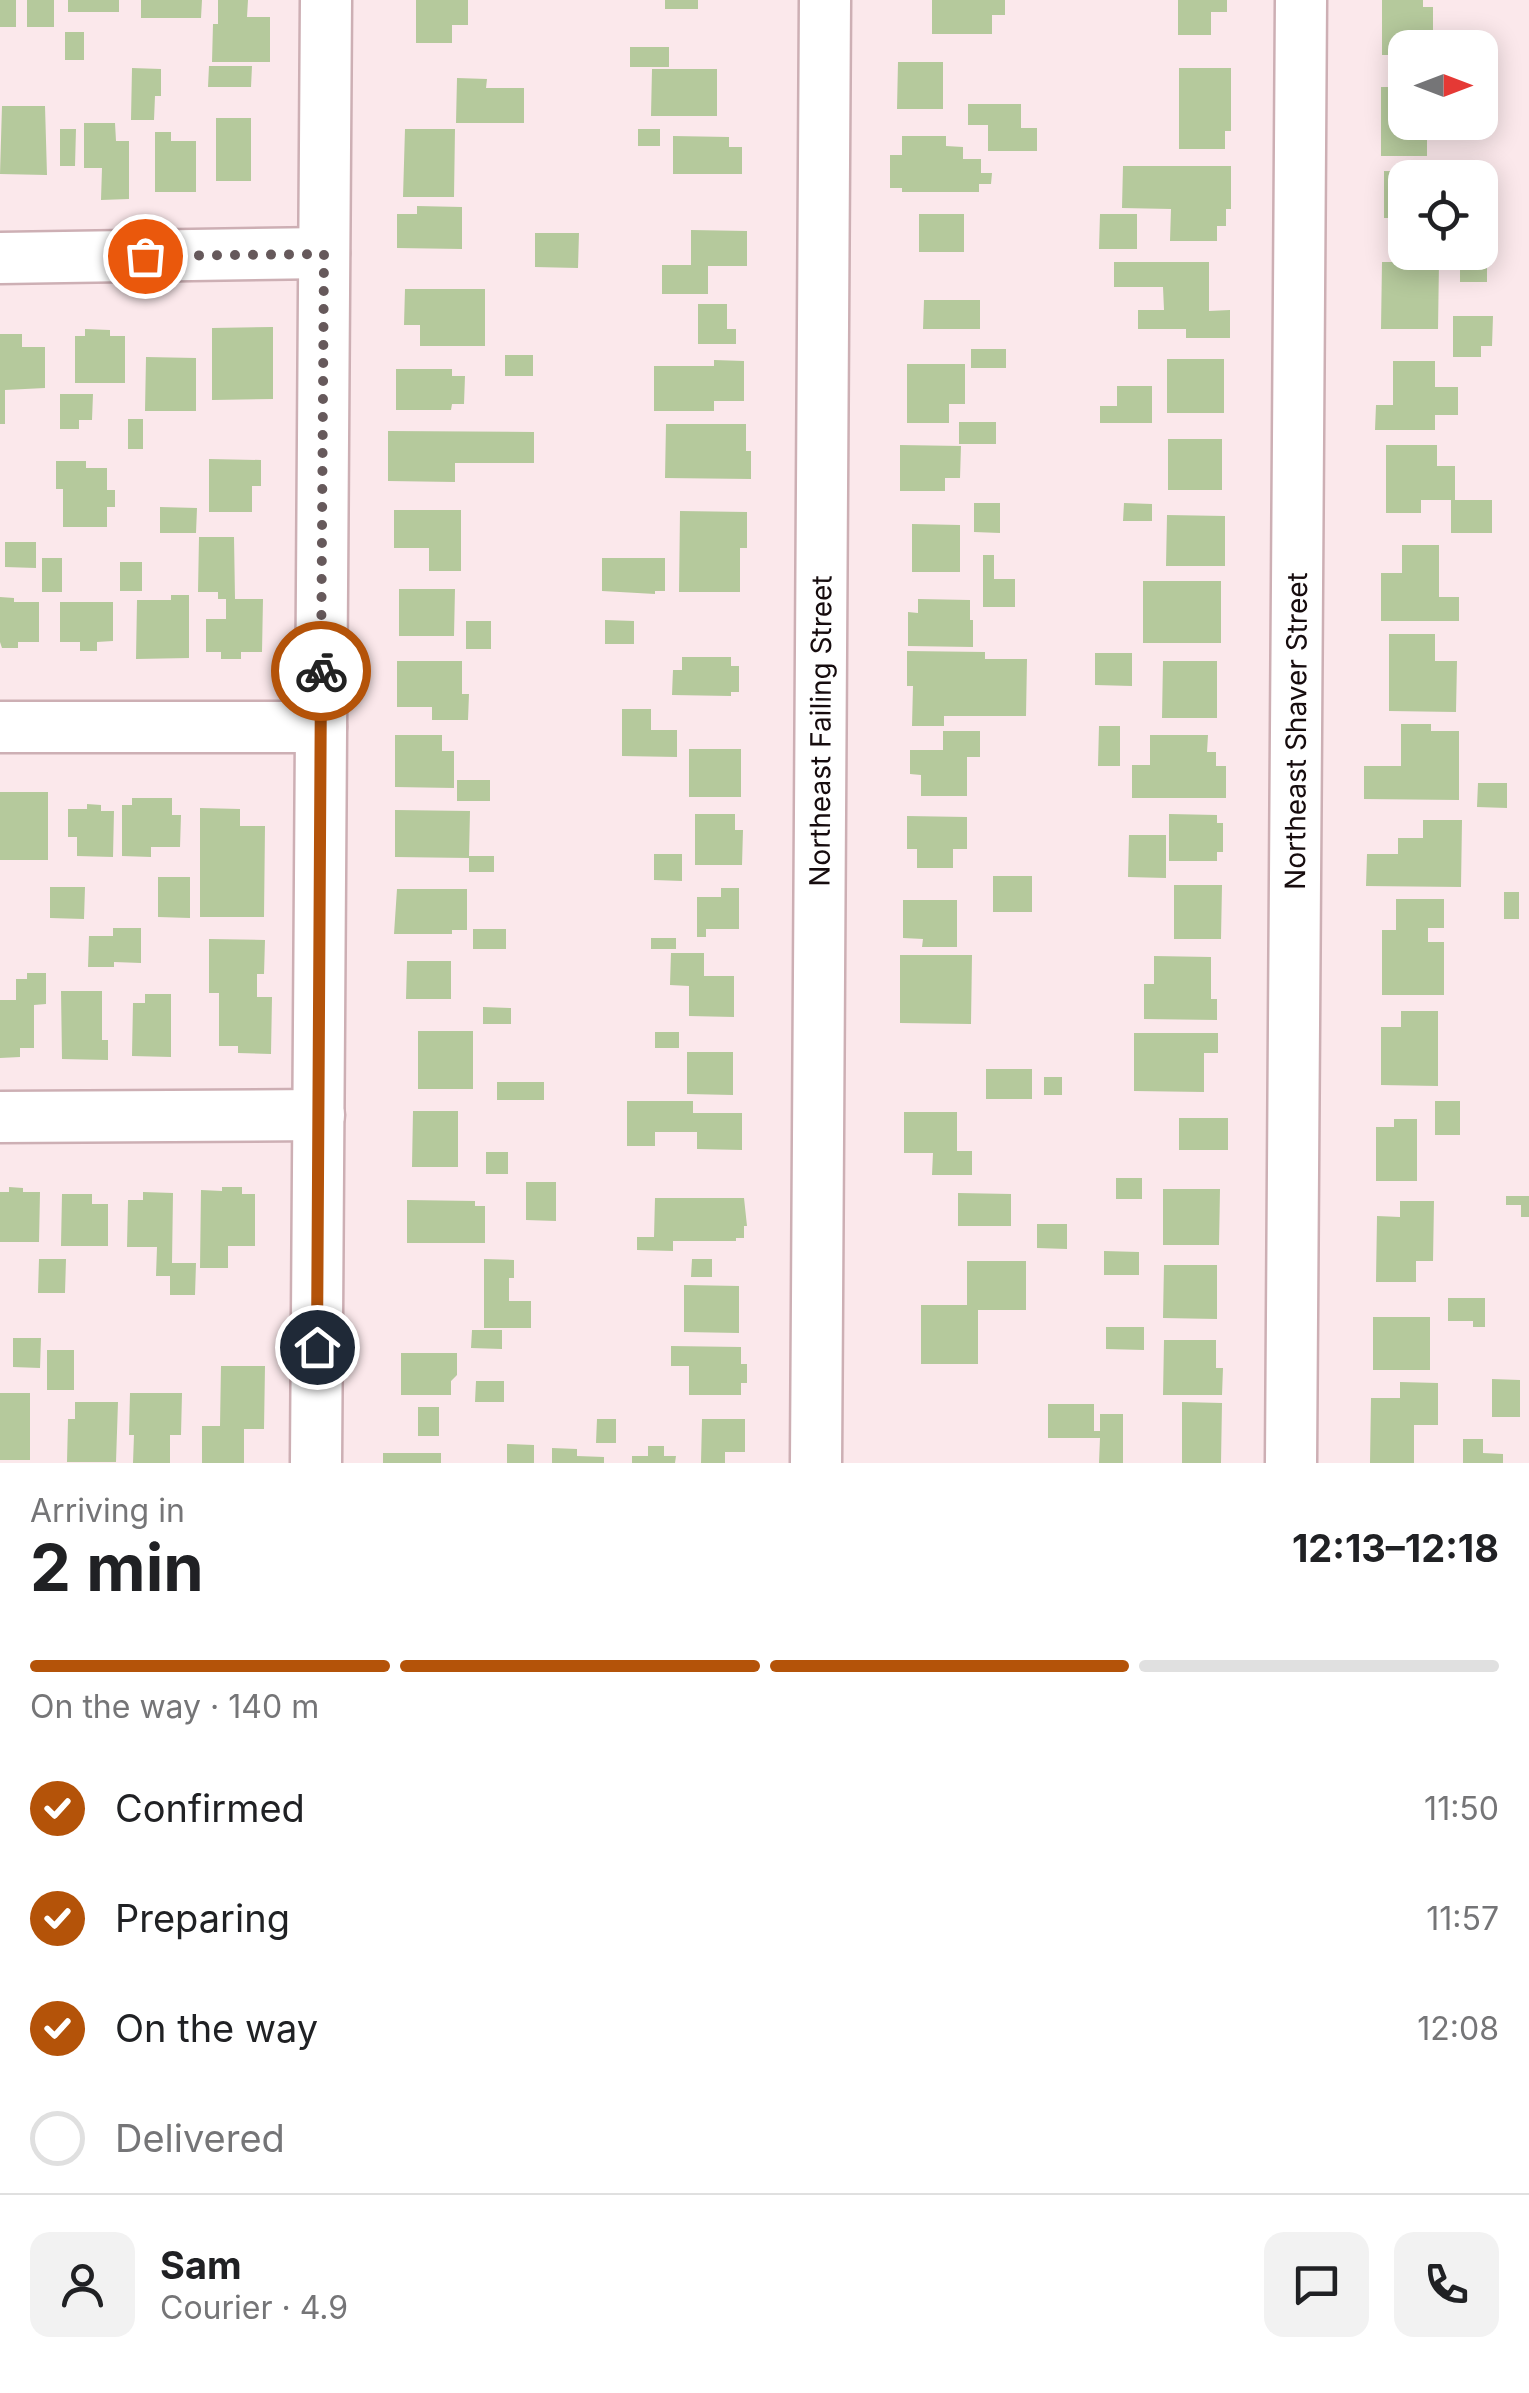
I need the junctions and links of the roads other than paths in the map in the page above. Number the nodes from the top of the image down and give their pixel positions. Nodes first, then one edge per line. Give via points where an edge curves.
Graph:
1 (326, 0) edge
2 (825, 0) edge
3 (1301, 0) edge
4 (324, 254) junction
5 (0, 258) edge
6 (0, 727) edge
7 (321, 727) junction
8 (319, 1115) junction
9 (0, 1117) edge
10 (316, 1463) edge
11 (816, 1463) edge
12 (1292, 1463) edge

1 - 4 street
2 - 11 street, Northeast Failing Street
3 - 12 street, Northeast Shaver Street
4 - 5 street
4 - 7 street
6 - 7 street
7 - 8 street
8 - 9 street
8 - 10 street

